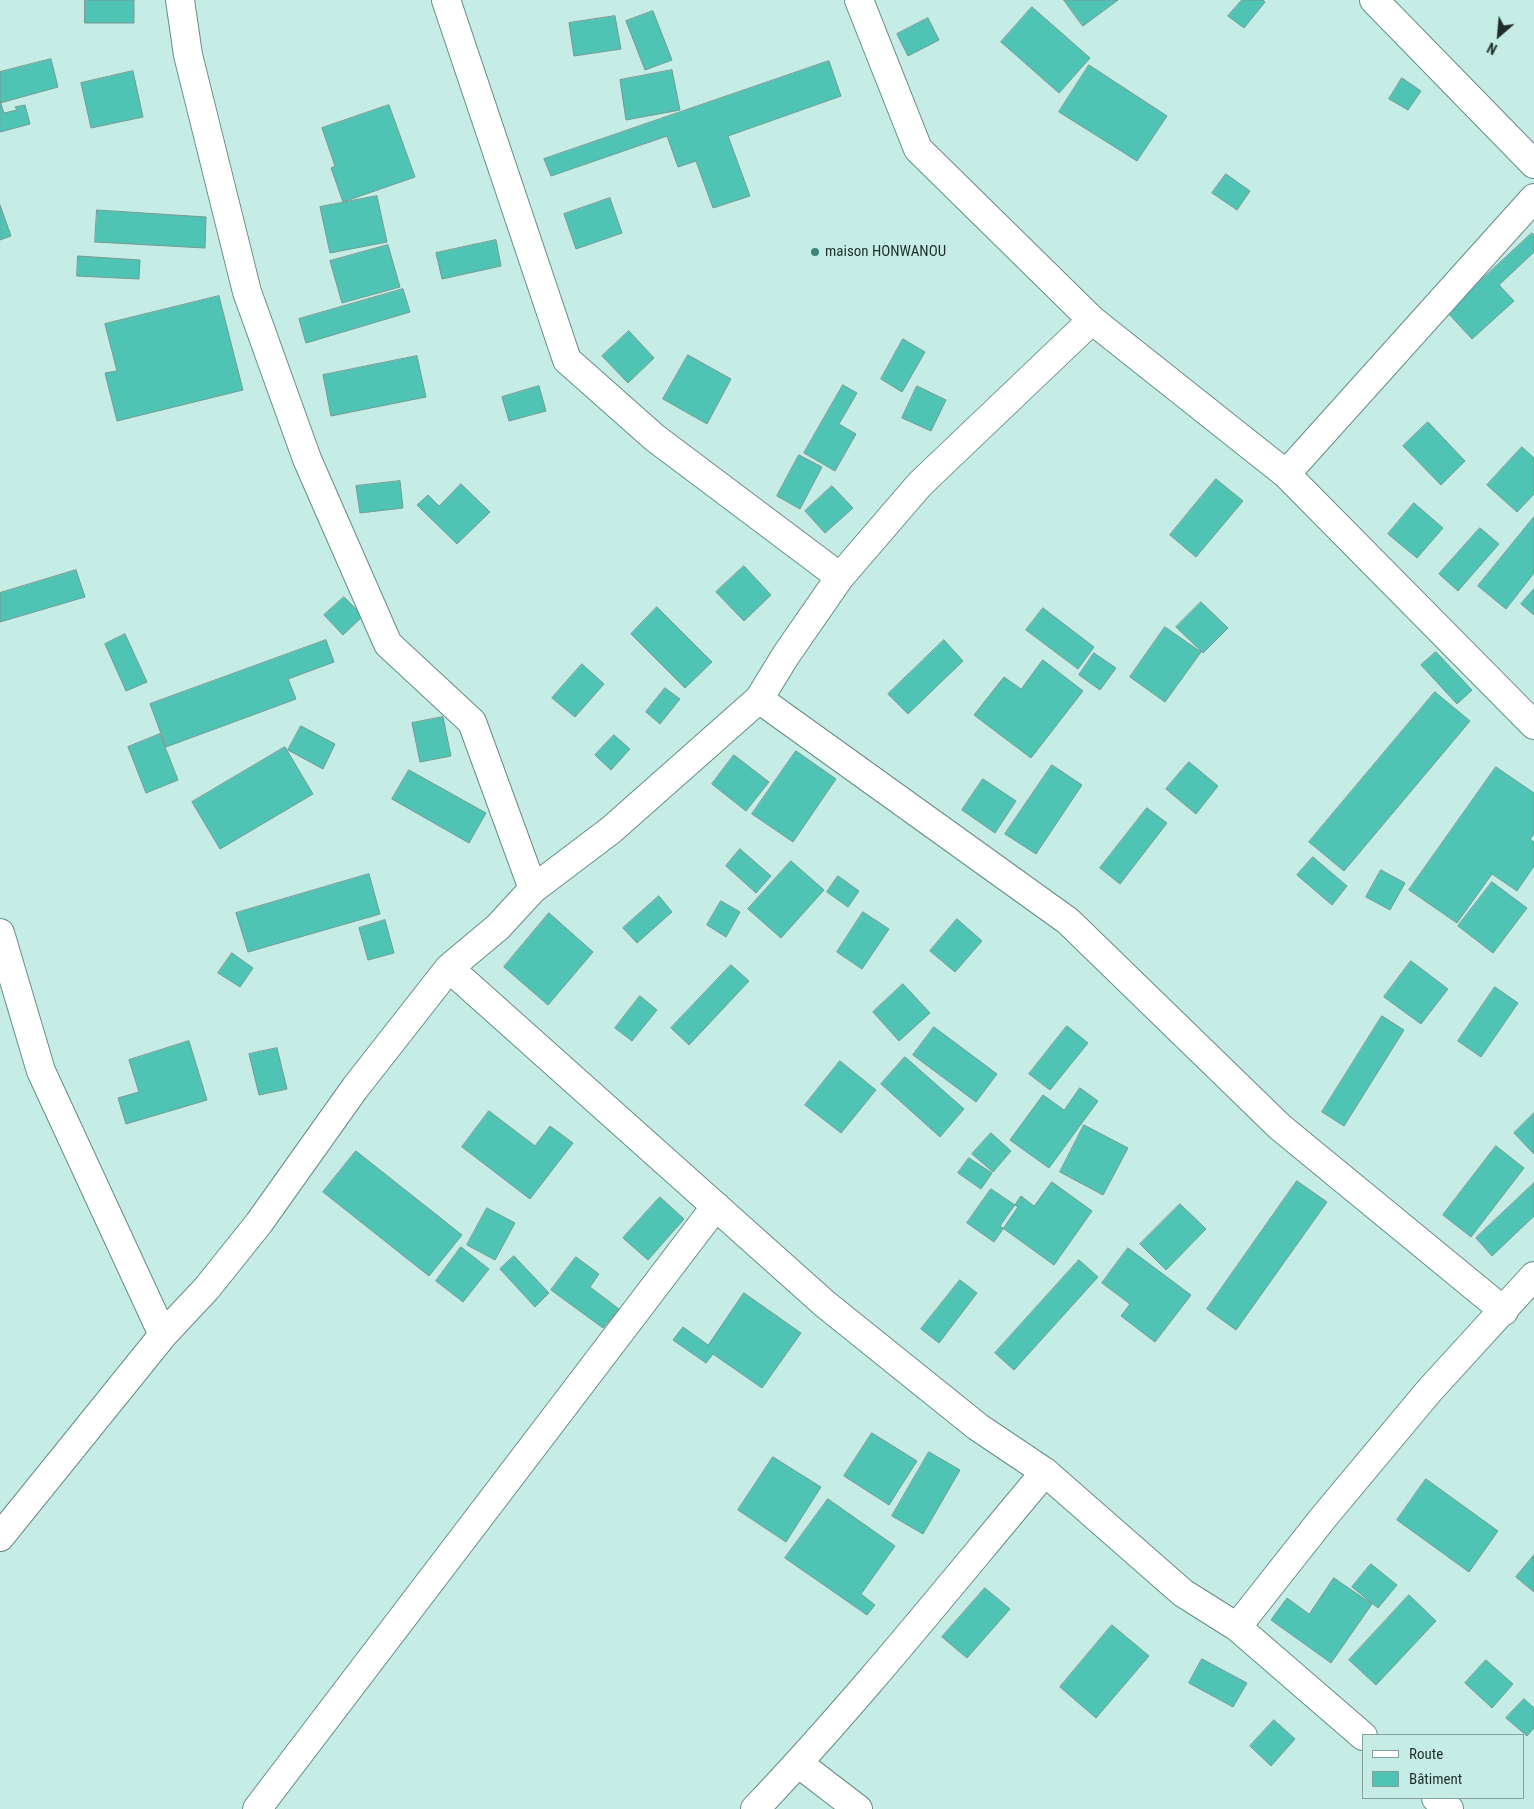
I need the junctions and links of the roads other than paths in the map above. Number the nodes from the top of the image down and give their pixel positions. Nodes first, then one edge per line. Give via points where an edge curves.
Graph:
1 (180, 0) edge
2 (446, 0) edge
3 (858, 0) edge
4 (1374, 0) edge
5 (1534, 164) edge
6 (1534, 198) edge
7 (1092, 320) junction
8 (1286, 474) junction
9 (840, 577) junction
10 (759, 699) junction
11 (1534, 725) edge
12 (533, 889) junction
13 (0, 933) edge
14 (450, 968) junction
15 (716, 1206) junction
16 (1534, 1276) edge
17 (1504, 1310) junction
18 (163, 1335) junction
19 (1045, 1472) junction
20 (0, 1537) edge
21 (1237, 1628) junction
22 (1362, 1735) edge
23 (798, 1763) junction
24 (1437, 1799) edge
25 (257, 1809) edge
26 (755, 1809) edge
27 (858, 1809) edge
28 (1449, 1809) edge

1 - 12 street via 188,55 247,292 307,459 388,644 472,722
2 - 9 street via 567,360 655,438
3 - 7 street via 918,149
4 - 5 street
6 - 8 street
7 - 8 street
7 - 9 street via 920,484
8 - 11 street
9 - 10 street
10 - 12 street via 611,830
10 - 17 street via 1068,921 1280,1127
12 - 14 street via 498,927
13 - 18 street via 40,1071
14 - 15 street
14 - 18 street via 355,1088 259,1223 207,1288
15 - 19 street via 825,1304 978,1427
15 - 25 street
16 - 17 street
17 - 21 street via 1423,1398
18 - 20 street
19 - 21 street via 1183,1593
19 - 23 street
21 - 22 street
23 - 26 street
23 - 27 street
24 - 28 street

